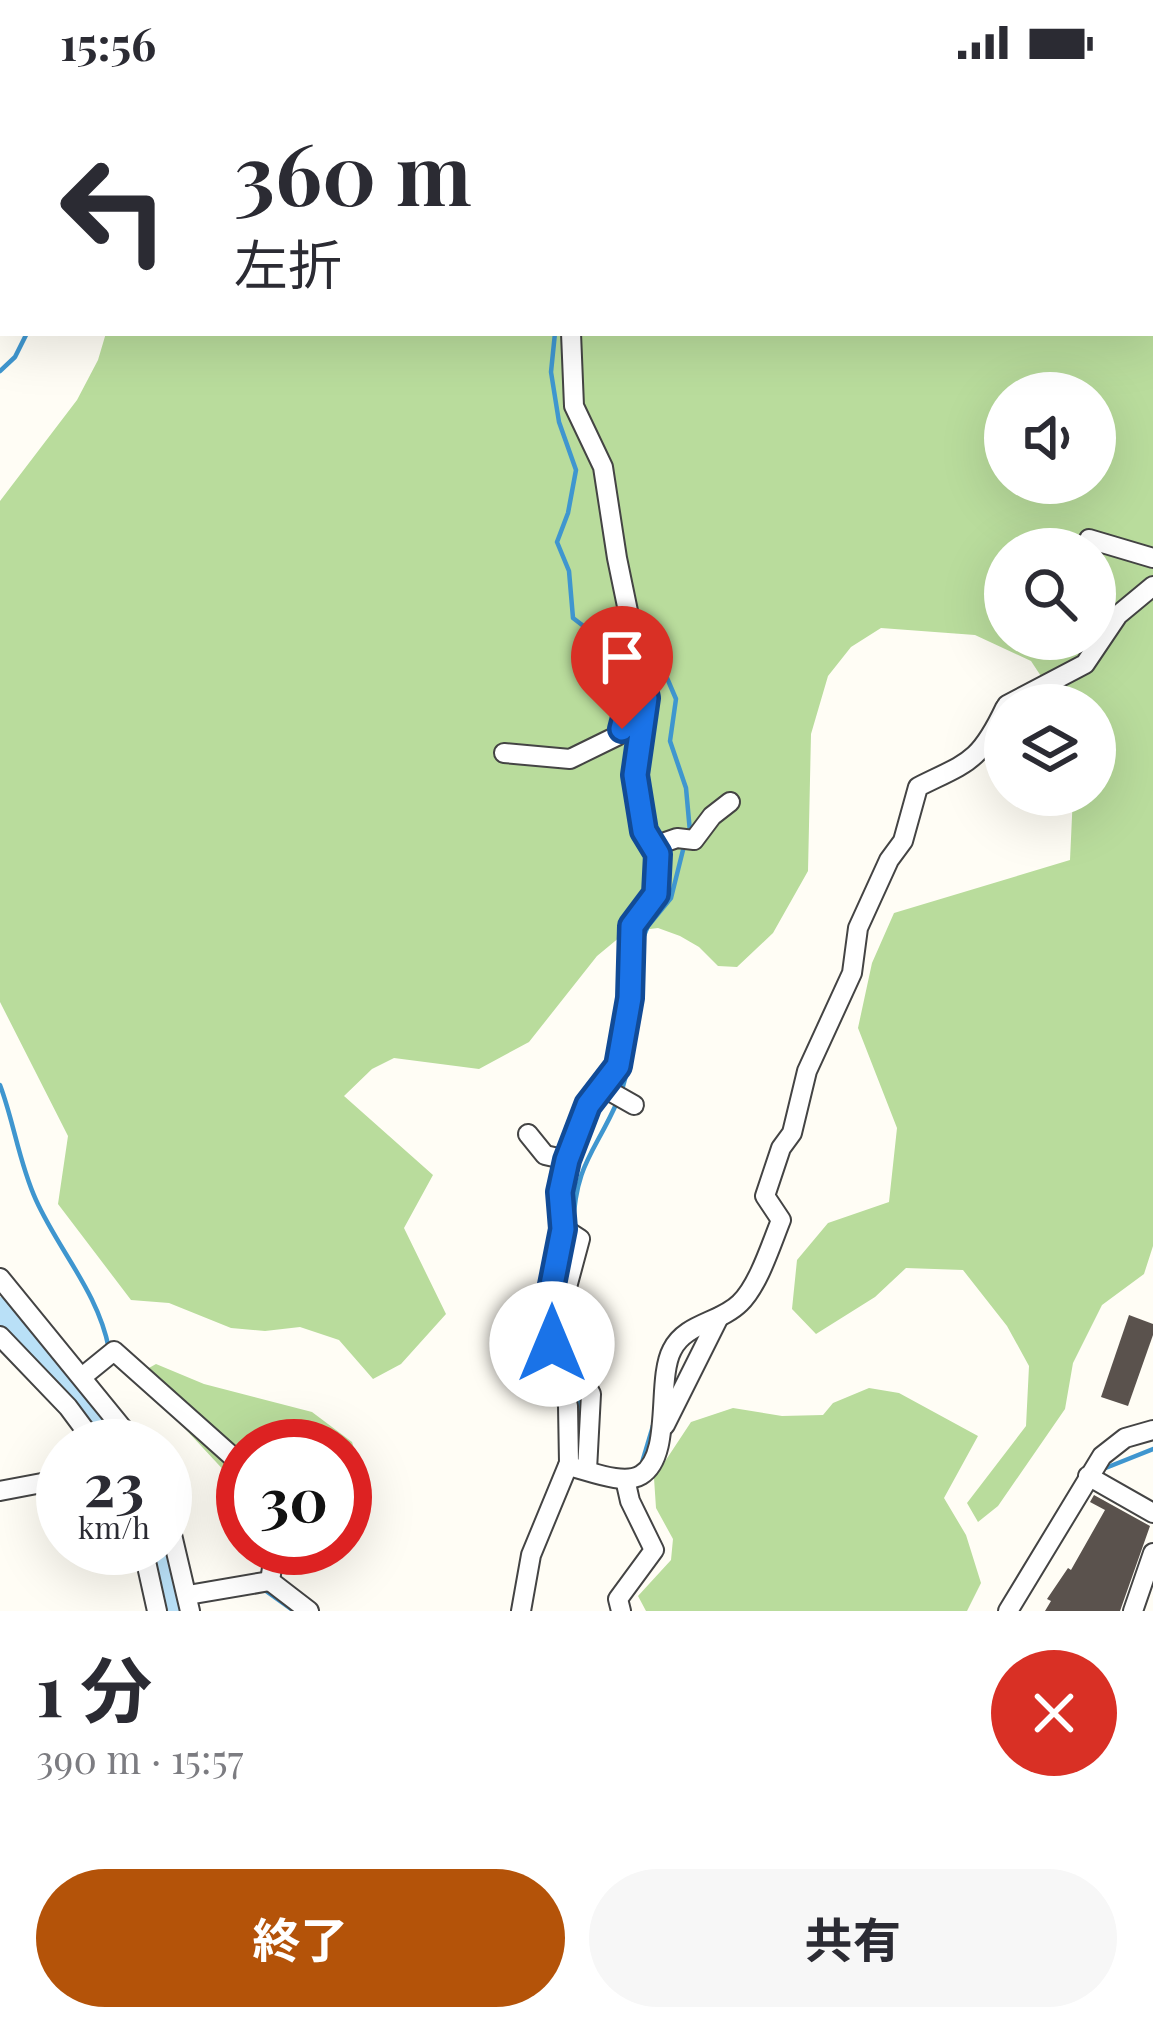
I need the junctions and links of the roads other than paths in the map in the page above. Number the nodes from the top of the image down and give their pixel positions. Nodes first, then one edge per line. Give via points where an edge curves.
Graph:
1 (571, 336) edge
2 (1116, 547) edge
3 (1153, 558) edge
4 (1153, 586) edge
5 (639, 664) junction
6 (1043, 684) edge
7 (984, 743) edge
8 (504, 753) dead end
9 (730, 802) dead end
10 (654, 846) junction
11 (604, 1088) junction
12 (634, 1105) dead end
13 (528, 1134) dead end
14 (567, 1160) junction
15 (0, 1278) edge
16 (719, 1317) junction
17 (0, 1336) edge
18 (82, 1377) junction
19 (77, 1419) edge
20 (115, 1419) edge
21 (1153, 1430) edge
22 (661, 1434) junction
23 (216, 1442) edge
24 (578, 1468) junction
25 (1088, 1476) junction
26 (625, 1479) junction
27 (36, 1484) edge
28 (0, 1491) edge
29 (1153, 1513) edge
30 (1153, 1552) edge
31 (149, 1575) edge
32 (271, 1575) edge
33 (270, 1581) junction
34 (189, 1603) edge
35 (157, 1611) edge
36 (309, 1611) edge
37 (521, 1611) edge
38 (621, 1611) edge
39 (1008, 1611) edge
40 (1133, 1611) edge

1 - 5 street via 574,406 602,467
2 - 3 street
4 - 6 street via 1118,615 1085,664
5 - 8 street via 617,736 570,759
5 - 10 street via 646,698 635,775
7 - 16 street via 952,774 918,787 903,841 855,936 852,973 767,1188 781,1220 754,1287
9 - 10 street via 694,840
10 - 11 street via 656,894 632,926 622,1055
11 - 12 street
11 - 14 street via 588,1105
13 - 14 street via 545,1155
14 - 24 street via 548,1321
15 - 18 street
16 - 22 street
16 - 22 street via 682,1335 668,1357
17 - 19 street
18 - 20 street
18 - 23 street via 114,1351
21 - 25 street via 1125,1438
22 - 26 street via 647,1469
24 - 26 street
24 - 37 street via 531,1555
25 - 29 street
25 - 39 street
26 - 38 street via 654,1550 618,1599
27 - 28 street
30 - 40 street
31 - 35 street
32 - 33 street
33 - 34 street
33 - 36 street

